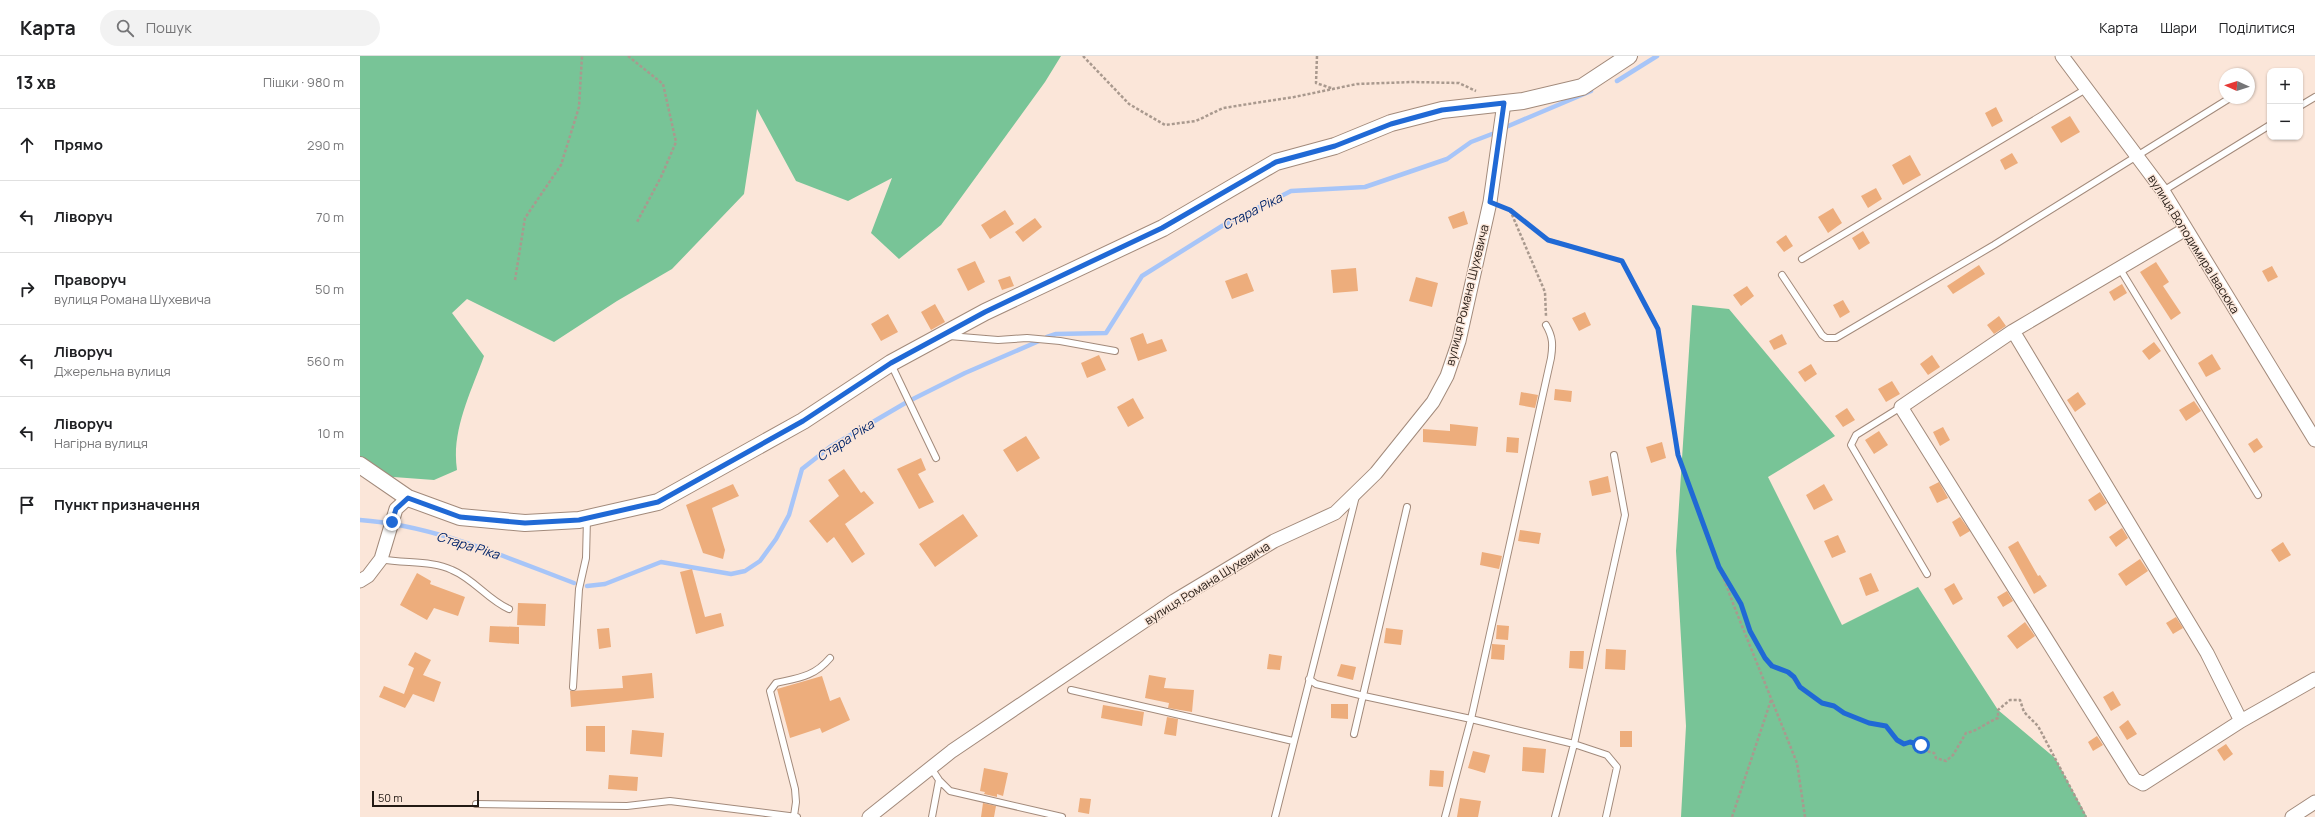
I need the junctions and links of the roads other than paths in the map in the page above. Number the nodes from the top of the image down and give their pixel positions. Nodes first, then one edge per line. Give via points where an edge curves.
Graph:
1 (1628, 56) edge
2 (2062, 56) edge
3 (2086, 88) junction
4 (2315, 97) edge
5 (2221, 104) edge
6 (2303, 104) edge
7 (1503, 110) junction
8 (2267, 127) edge
9 (2138, 157) junction
10 (2163, 191) junction
11 (2186, 229) junction
12 (1802, 259) dead end
13 (2120, 268) junction
14 (1782, 275) dead end
15 (1546, 325) road end
16 (2013, 331) junction
17 (942, 335) junction
18 (1115, 351) dead end
19 (891, 363) junction
20 (1901, 407) junction
21 (2315, 440) edge
22 (1614, 455) dead end
23 (936, 458) dead end
24 (360, 465) edge
25 (1356, 495) junction
26 (2258, 495) dead end
27 (408, 498) junction
28 (1407, 507) dead end
29 (587, 518) junction
30 (381, 560) junction
31 (1927, 574) dead end
32 (360, 581) edge
33 (509, 609) dead end
34 (830, 658) dead end
35 (1309, 678) junction
36 (2315, 679) edge
37 (573, 687) dead end
38 (1071, 690) dead end
39 (1364, 696) junction
40 (1471, 719) junction
41 (2241, 721) junction
42 (1354, 734) dead end
43 (1294, 741) junction
44 (1574, 744) junction
45 (930, 767) junction
46 (939, 780) junction
47 (476, 804) dead end
48 (2313, 808) edge
49 (795, 816) edge
50 (869, 817) edge
51 (932, 817) edge
52 (1062, 817) edge
53 (1275, 817) edge
54 (1445, 817) edge
55 (1555, 817) edge
56 (1606, 817) edge
57 (2292, 817) edge

1 - 7 street via 1582,87 1523,101
2 - 3 street, вулиця Володимира Івасюка
3 - 9 street, вулиця Володимира Івасюка
3 - 12 lane
4 - 6 lane
5 - 9 lane
7 - 17 street via 1442,110 1391,124 1335,146 1276,162 1162,228
7 - 25 street, вулиця Романа Шухевича via 1490,202 1459,341 1447,376 1432,402 1376,474
8 - 10 lane
9 - 10 street, вулиця Володимира Івасюка
9 - 14 lane via 1836,338 1826,338 1822,335
10 - 11 street, вулиця Володимира Івасюка
11 - 13 street
11 - 21 street, вулиця Володимира Івасюка
13 - 16 street
13 - 26 lane
15 - 40 lane via 1553,343 1551,358
16 - 20 street
16 - 41 street via 2207,653
17 - 18 lane via 998,340 1027,338 1060,341
17 - 19 street
19 - 23 lane
19 - 29 street via 803,421 658,502
20 - 31 lane via 1856,435 1851,445
20 - 41 street via 2134,779 2143,784
22 - 44 lane via 1625,515
24 - 27 street
25 - 35 lane
25 - 45 street, вулиця Романа Шухевича via 1334,513 1274,541 1174,601
27 - 29 street via 460,517 525,523
27 - 30 street via 396,509
28 - 39 lane
29 - 37 lane via 586,558 579,589
30 - 32 street via 368,576
30 - 33 lane via 452,569
34 - 49 lane via 820,670 776,683 770,691 795,789
35 - 39 lane via 1316,684
35 - 43 lane
36 - 41 street
38 - 43 lane
39 - 40 lane
39 - 42 lane
40 - 44 lane
40 - 54 lane
43 - 53 lane
44 - 55 lane
44 - 56 lane via 1607,755 1617,767
45 - 46 lane
45 - 50 street, вулиця Романа Шухевича
46 - 51 lane
46 - 52 lane via 950,791
47 - 49 lane via 627,806 670,801
48 - 57 street

